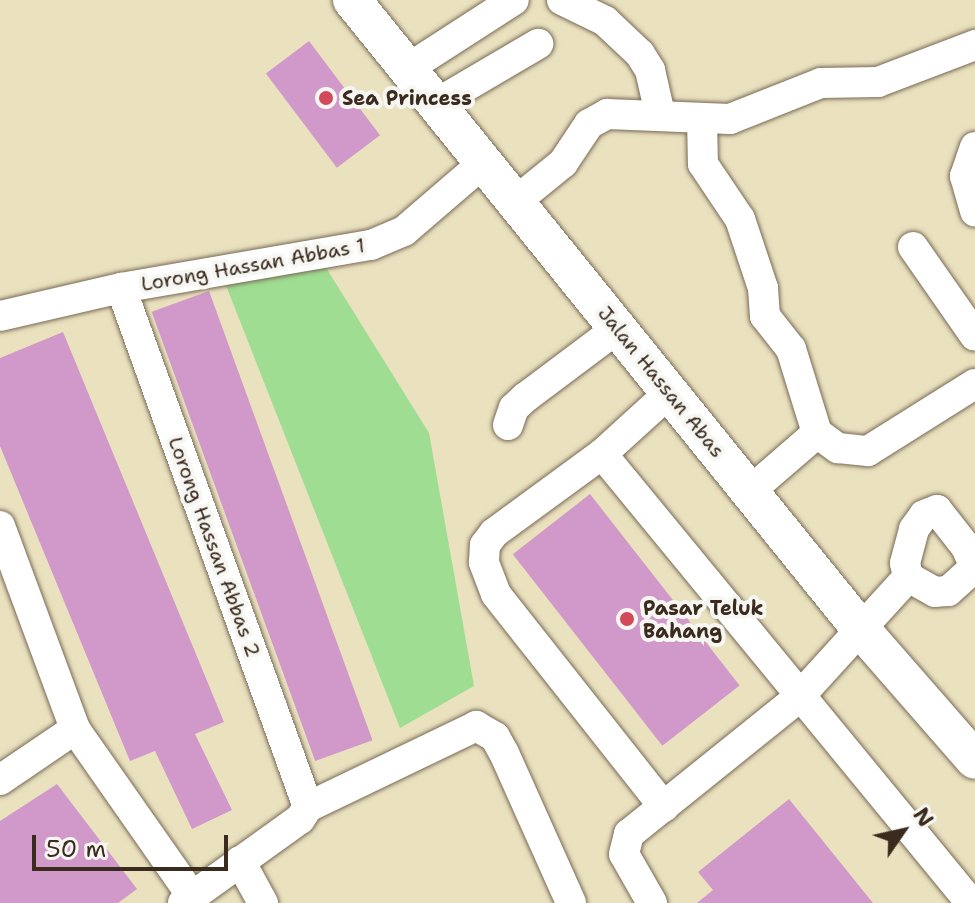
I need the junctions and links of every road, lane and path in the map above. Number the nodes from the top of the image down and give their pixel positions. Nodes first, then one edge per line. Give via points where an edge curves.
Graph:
1 (352, 0) edge
2 (514, 0) edge
3 (562, 0) edge
4 (538, 44) dead end
5 (975, 45) edge
6 (407, 69) junction
7 (434, 105) junction
8 (660, 114) junction
9 (702, 118) junction
10 (975, 147) edge
11 (482, 164) junction
12 (515, 202) junction
13 (975, 212) edge
14 (913, 247) dead end
15 (121, 288) junction
16 (0, 316) edge
17 (618, 328) junction
18 (975, 336) edge
19 (975, 384) edge
20 (669, 393) junction
21 (508, 425) dead end
22 (817, 433) junction
23 (602, 454) junction
24 (749, 492) junction
25 (0, 526) edge
26 (908, 577) dead end
27 (859, 627) junction
28 (798, 698) junction
29 (75, 729) junction
30 (975, 760) edge
31 (0, 780) edge
32 (308, 807) junction
33 (664, 807) junction
34 (240, 861) junction
35 (188, 899) edge
36 (263, 903) edge
37 (571, 903) edge
38 (652, 903) edge
39 (971, 903) edge

1 - 6 main road, Jalan Hassan Abas
2 - 6 street
3 - 8 street via 605,21 640,54
4 - 7 street
5 - 9 street via 878,82 821,83 738,117
6 - 7 main road, Jalan Hassan Abas
7 - 11 main road, Jalan Hassan Abas
8 - 9 street
8 - 12 street via 596,119 581,131 563,163
9 - 22 street via 703,164 740,219 763,288 765,316 791,349
10 - 13 street via 965,176
11 - 12 main road, Jalan Hassan Abas
11 - 15 street, Lorong Hassan Abbas 1 via 404,231 371,245
12 - 17 main road, Jalan Hassan Abas
14 - 18 street
15 - 16 street, Lorong Hassan Abbas 1
15 - 32 street, Lorong Hassan Abbas 2
17 - 20 main road, Jalan Hassan Abas
17 - 21 street via 526,397 514,408
19 - 22 street via 868,451 838,448
20 - 23 street
20 - 24 main road, Jalan Hassan Abas
22 - 24 street
23 - 28 street
23 - 33 street via 494,533 485,545 486,578
24 - 27 main road, Jalan Hassan Abas
25 - 29 street
26 - 27 street
27 - 28 street
27 - 30 main road, Jalan Hassan Abas
28 - 33 street
28 - 39 street
29 - 31 street
29 - 35 street
32 - 34 street via 300,819
32 - 37 street via 469,728 483,727 504,753
33 - 38 street via 629,834 623,846
34 - 35 street
34 - 36 street

